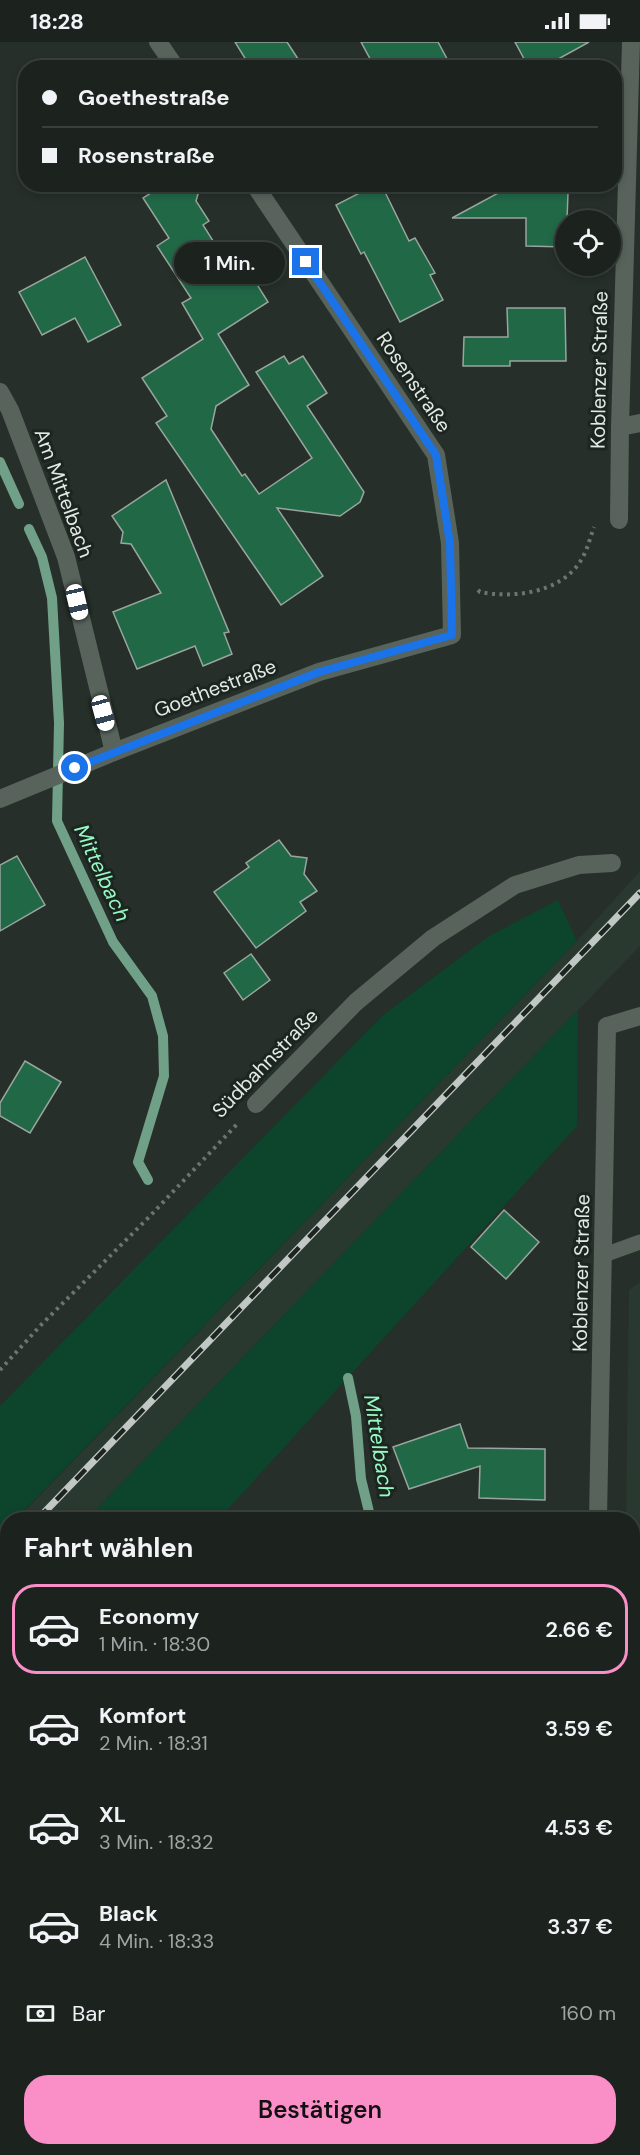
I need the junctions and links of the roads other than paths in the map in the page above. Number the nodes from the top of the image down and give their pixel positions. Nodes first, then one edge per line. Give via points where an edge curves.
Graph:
1 (158, 42) edge
2 (631, 42) edge
3 (170, 60) edge
4 (259, 192) edge
5 (0, 392) edge
6 (640, 423) edge
7 (620, 427) junction
8 (619, 520) road end
9 (452, 635) joint
10 (114, 752) junction
11 (8, 796) edge
12 (612, 863) dead end
13 (640, 1016) edge
14 (256, 1104) road end
15 (640, 1242) edge
16 (604, 1255) junction
17 (598, 1512) edge

1 - 3 street
2 - 7 street, Koblenzer Straße
4 - 9 street, Rosenstraße via 436,455 450,543
5 - 10 street, Am Mittelbach via 66,557
6 - 7 street
7 - 8 street, Koblenzer Straße
9 - 10 street, Goethestraße via 319,672
10 - 11 street, Goethestraße
12 - 14 street, Südbahnstraße via 579,865 514,885 433,938 356,1002
13 - 16 street, Koblenzer Straße via 607,1026
15 - 16 lane
16 - 17 street, Koblenzer Straße

